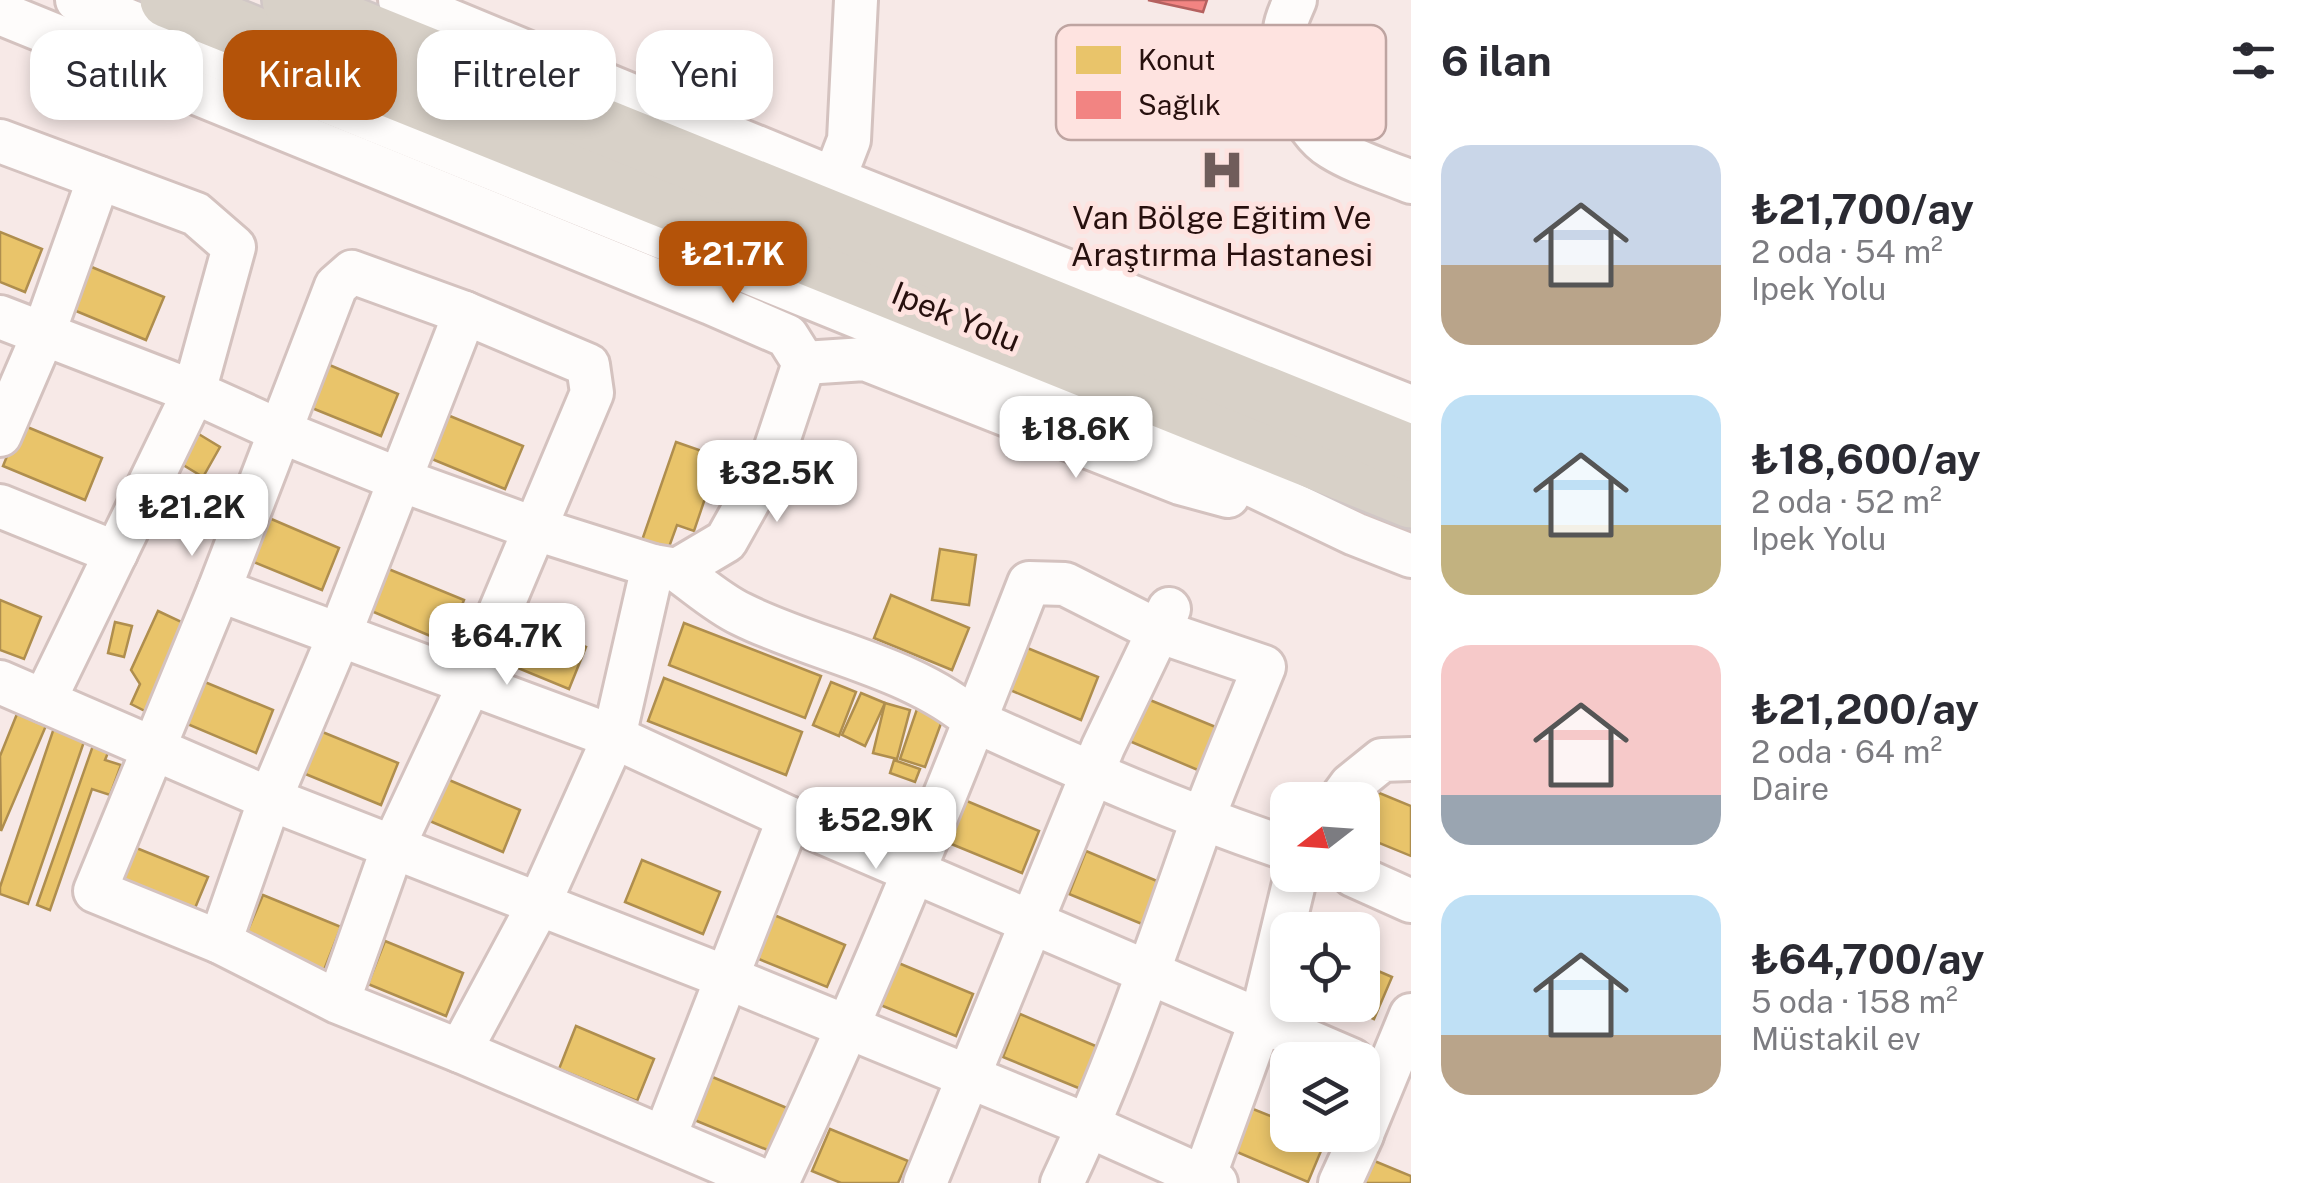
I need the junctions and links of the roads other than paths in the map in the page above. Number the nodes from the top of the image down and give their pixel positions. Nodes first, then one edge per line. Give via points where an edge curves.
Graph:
1 (77, 0) edge
2 (168, 0) edge
3 (290, 0) edge
4 (400, 0) edge
5 (856, 0) edge
6 (1295, 0) edge
7 (0, 14) edge
8 (1285, 25) edge
9 (1323, 140) edge
10 (0, 141) edge
11 (99, 178) junction
12 (834, 179) junction
13 (1411, 182) edge
14 (465, 313) junction
15 (0, 317) edge
16 (43, 334) junction
17 (804, 364) junction
18 (194, 392) junction
19 (1411, 407) edge
20 (282, 432) junction
21 (0, 435) edge
22 (1411, 453) edge
23 (398, 479) junction
24 (1411, 500) edge
25 (0, 506) edge
26 (536, 529) junction
27 (1355, 534) junction
28 (116, 553) junction
29 (1411, 556) edge
30 (665, 568) junction
31 (219, 590) junction
32 (1164, 619) junction
33 (339, 636) junction
34 (0, 682) edge
35 (469, 685) junction
36 (44, 701) junction
37 (975, 721) junction
38 (614, 737) junction
39 (156, 747) junction
40 (1411, 759) edge
41 (1092, 774) junction
42 (1355, 782) edge
43 (270, 799) junction
44 (789, 818) junction
45 (1203, 820) junction
46 (1270, 843) edge
47 (393, 846) junction
48 (916, 870) junction
49 (1380, 887) edge
50 (1292, 892) edge
51 (1411, 901) edge
52 (538, 906) junction
53 (1030, 922) junction
54 (220, 942) junction
55 (1149, 974) junction
56 (728, 978) junction
57 (338, 1002) junction
58 (1411, 1015) edge
59 (1261, 1020) junction
60 (849, 1028) junction
61 (1311, 1042) edge
62 (460, 1052) junction
63 (1380, 1070) edge
64 (967, 1078) junction
65 (1089, 1126) junction
66 (666, 1136) junction
67 (1354, 1152) edge
68 (1207, 1181) edge
69 (769, 1183) edge
70 (777, 1183) edge
71 (925, 1183) edge
72 (1062, 1183) edge
73 (1340, 1183) edge

1 - 27 street via 1138,430
2 - 24 highway, Ipek Yolu
3 - 22 highway, Ipek Yolu
4 - 12 street
5 - 12 street via 848,140
6 - 8 street
7 - 17 street via 787,336
9 - 13 street
10 - 11 street
11 - 16 street
11 - 18 street via 196,214 234,247
12 - 19 street
14 - 20 street via 352,272 336,286
14 - 23 street
14 - 26 street via 588,365 592,393
15 - 16 street
16 - 18 street
16 - 21 street
17 - 27 street via 865,359 1180,482
17 - 30 street via 772,459 726,541
18 - 20 street
18 - 28 street
20 - 23 street
20 - 31 street
23 - 26 street
23 - 33 street
25 - 28 street
26 - 30 street
26 - 35 street
27 - 29 street
28 - 36 street
30 - 37 street via 739,614 896,675
30 - 38 street
31 - 33 street
31 - 39 street
32 - 37 street via 1065,584 1029,583
32 - 41 street
32 - 45 street via 1264,667
33 - 35 street
33 - 43 street
34 - 36 street
35 - 38 street
35 - 47 street
36 - 39 street
37 - 41 street
37 - 48 street
38 - 44 street
38 - 52 street
39 - 43 street
39 - 54 street via 96,891
40 - 42 street via 1382,760
41 - 45 street
41 - 53 street
43 - 47 street
43 - 54 street
44 - 48 street
44 - 56 street
45 - 46 street
45 - 55 street
47 - 52 street
47 - 57 street
48 - 53 street
48 - 60 street
49 - 51 street
50 - 59 street
52 - 56 street
52 - 62 street
53 - 55 street
53 - 64 street
54 - 57 street
55 - 59 street
55 - 65 street
56 - 60 street
56 - 66 street
57 - 62 street
58 - 63 street
59 - 61 street
59 - 68 street
60 - 64 street
60 - 70 street
62 - 66 street
64 - 65 street
64 - 71 street
65 - 68 street
65 - 72 street
66 - 69 street
67 - 73 street

